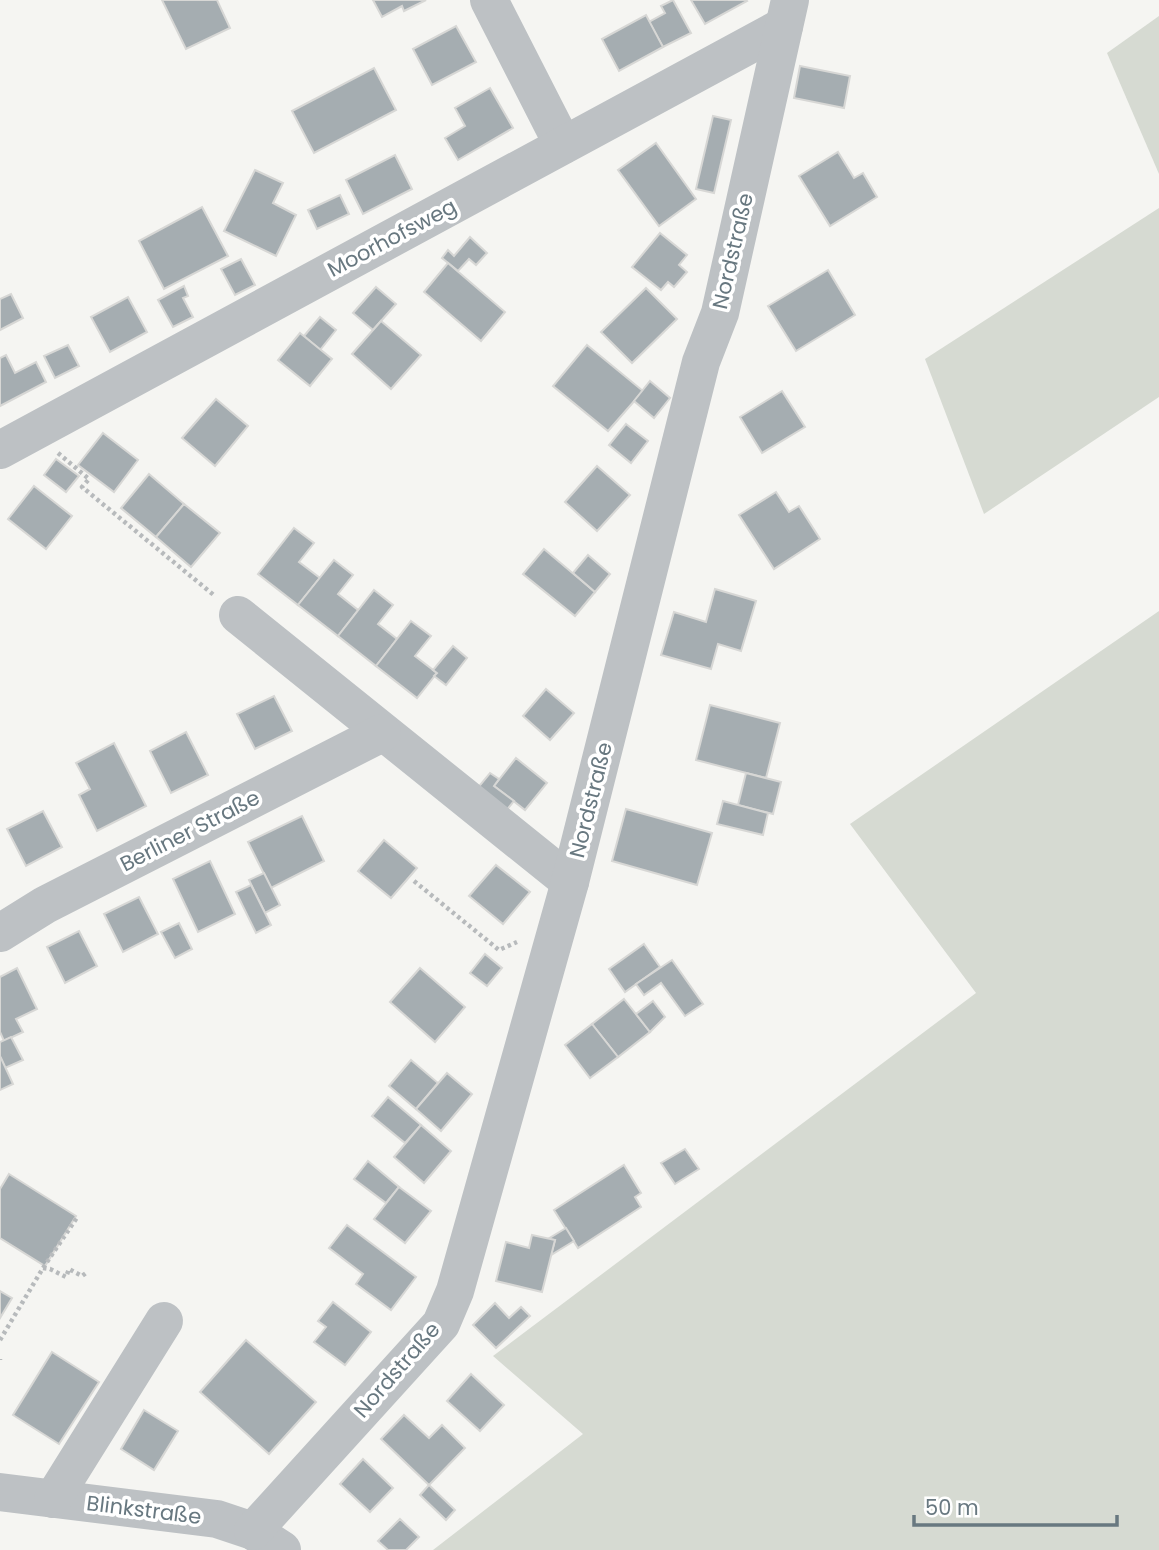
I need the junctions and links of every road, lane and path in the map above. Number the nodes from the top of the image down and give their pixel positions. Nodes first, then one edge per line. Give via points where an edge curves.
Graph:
1 (489, 0) edge
2 (787, 13) edge
3 (563, 145) junction
4 (33, 432) junction
5 (0, 450) edge
6 (238, 615) joint
7 (382, 733) junction
8 (414, 881) dead end
9 (570, 882) junction
10 (0, 933) edge
11 (517, 942) dead end
12 (78, 1216) dead end
13 (43, 1268) junction
14 (86, 1273) dead end
15 (164, 1321) dead end
16 (0, 1340) edge
17 (0, 1492) edge
18 (53, 1499) junction
19 (267, 1540) edge

1 - 3 street
2 - 3 street, Moorhofsweg
2 - 9 street, Nordstraße via 720,313 701,362
3 - 4 street, Moorhofsweg
4 - 5 street, Moorhofsweg
4 - 6 path via 89,479 82,487
6 - 7 street
7 - 9 street
7 - 10 street, Berliner Straße via 45,905
8 - 11 path via 499,950
9 - 19 street, Nordstraße via 465,1262 441,1324
12 - 13 path
13 - 14 path via 66,1277 69,1269 82,1276
13 - 16 path
15 - 18 street
17 - 18 street, Blinkstraße
18 - 19 street, Blinkstraße via 217,1519

